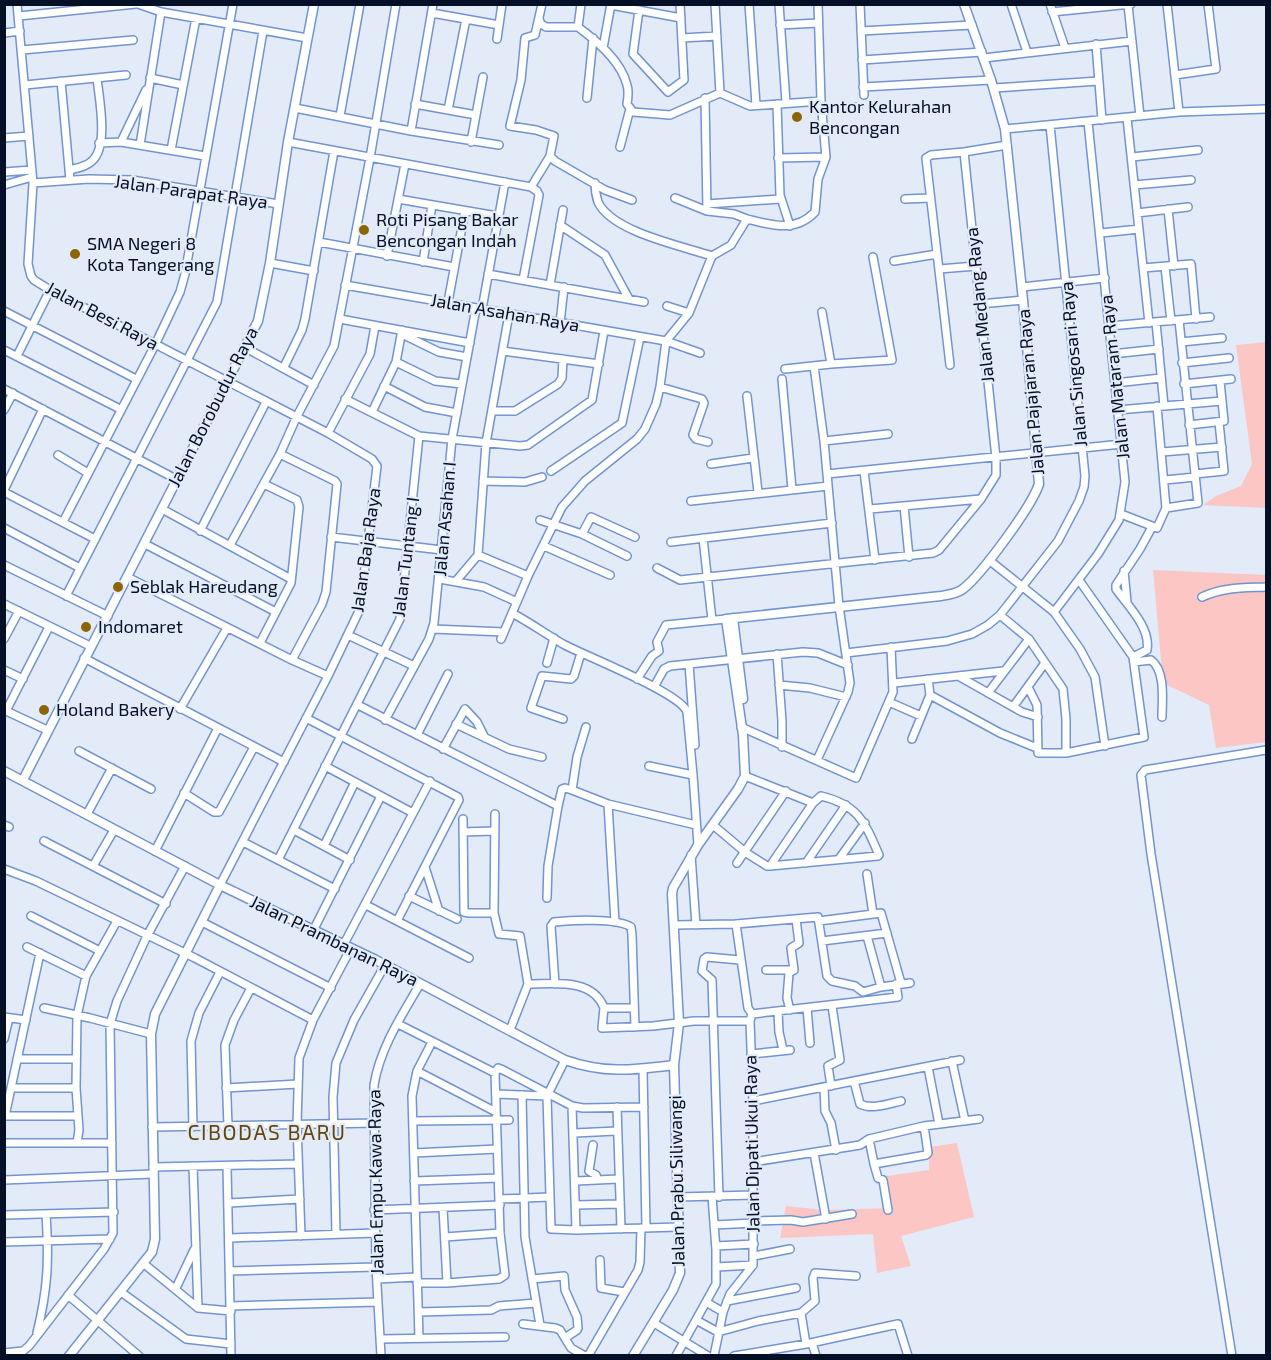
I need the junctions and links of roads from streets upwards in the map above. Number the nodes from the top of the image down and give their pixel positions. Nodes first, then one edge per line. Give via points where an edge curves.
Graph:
1 (18, 4) edge
2 (233, 4) edge
3 (314, 4) edge
4 (360, 4) edge
5 (396, 4) edge
6 (433, 4) edge
7 (502, 4) edge
8 (542, 4) edge
9 (581, 4) edge
10 (680, 4) edge
11 (715, 4) edge
12 (749, 4) edge
13 (779, 4) edge
14 (818, 4) edge
15 (860, 4) edge
16 (964, 4) edge
17 (1011, 4) edge
18 (1167, 4) edge
19 (1208, 4) edge
20 (137, 5) edge
21 (611, 5) edge
22 (1129, 5) edge
23 (1051, 8) edge
24 (639, 10) junction
25 (161, 12) junction
26 (432, 13) junction
27 (19, 16) junction
28 (196, 18) junction
29 (681, 18) junction
30 (466, 19) junction
31 (539, 19) junction
32 (819, 23) junction
33 (230, 25) junction
34 (499, 25) junction
35 (780, 25) junction
36 (972, 25) junction
37 (578, 27) junction
38 (20, 31) junction
39 (263, 31) junction
40 (861, 31) junction
41 (4, 33) edge
42 (717, 36) junction
43 (307, 38) junction
44 (593, 38) junction
45 (682, 38) junction
46 (497, 39) dead end
47 (133, 40) dead end
48 (1132, 41) junction
49 (1096, 44) junction
50 (603, 48) junction
51 (1065, 48) junction
52 (22, 50) junction
53 (1027, 52) junction
54 (983, 55) junction
55 (862, 60) junction
56 (126, 75) dead end
57 (1175, 75) junction
58 (483, 77) dead end
59 (97, 78) junction
60 (61, 81) junction
61 (150, 81) junction
62 (1099, 81) junction
63 (993, 84) junction
64 (25, 85) junction
65 (183, 85) junction
66 (720, 93) junction
67 (587, 98) dead end
68 (705, 98) junction
69 (821, 101) junction
70 (786, 102) dead end
71 (415, 104) junction
72 (777, 104) junction
73 (756, 105) junction
74 (295, 108) junction
75 (858, 108) dead end
76 (630, 109) junction
77 (822, 109) junction
78 (1266, 109) edge
79 (448, 110) junction
80 (1179, 112) junction
81 (476, 115) junction
82 (340, 116) junction
83 (1140, 116) junction
84 (1127, 118) junction
85 (1102, 120) junction
86 (1088, 122) junction
87 (375, 123) junction
88 (1050, 125) junction
89 (1005, 129) junction
90 (411, 131) junction
91 (29, 136) junction
92 (4, 138) edge
93 (121, 142) junction
94 (288, 142) junction
95 (471, 142) junction
96 (99, 143) junction
97 (140, 145) junction
98 (499, 145) dead end
99 (1007, 145) junction
100 (620, 147) dead end
101 (171, 150) junction
102 (1198, 150) dead end
103 (334, 151) junction
104 (964, 152) junction
105 (205, 156) junction
106 (550, 156) junction
107 (826, 157) junction
108 (1132, 157) junction
109 (370, 158) junction
110 (778, 158) junction
111 (405, 164) junction
112 (69, 170) junction
113 (4, 172) edge
114 (32, 177) junction
115 (70, 180) junction
116 (1191, 180) dead end
117 (505, 182) junction
118 (595, 183) junction
119 (4, 185) edge
120 (1134, 185) junction
121 (531, 187) junction
122 (200, 191) junction
123 (235, 197) junction
124 (675, 198) dead end
125 (930, 198) junction
126 (398, 199) junction
127 (780, 199) junction
128 (905, 199) dead end
129 (632, 200) dead end
130 (278, 204) junction
131 (432, 205) junction
132 (707, 207) junction
133 (1188, 207) dead end
134 (1168, 209) junction
135 (563, 210) dead end
136 (465, 211) junction
137 (1137, 213) junction
138 (497, 216) junction
139 (747, 219) junction
140 (560, 225) junction
141 (790, 226) junction
142 (1139, 229) junction
143 (1101, 233) junction
144 (319, 242) junction
145 (352, 249) junction
146 (937, 254) junction
147 (387, 256) junction
148 (712, 256) junction
149 (873, 257) dead end
150 (894, 261) dead end
151 (423, 262) junction
152 (270, 263) junction
153 (976, 266) junction
154 (1174, 266) junction
155 (454, 267) junction
156 (1165, 267) junction
157 (1143, 268) junction
158 (939, 269) junction
159 (314, 271) junction
160 (488, 274) junction
161 (1105, 278) junction
162 (523, 280) junction
163 (1066, 282) junction
164 (345, 285) junction
165 (550, 285) junction
166 (564, 287) junction
167 (1022, 287) junction
168 (50, 290) junction
169 (629, 298) junction
170 (1023, 300) junction
171 (448, 302) junction
172 (644, 302) dead end
173 (980, 304) junction
174 (667, 306) dead end
175 (479, 308) junction
176 (4, 310) edge
177 (822, 312) dead end
178 (689, 313) junction
179 (508, 314) junction
180 (1210, 317) dead end
181 (340, 319) junction
182 (1196, 319) junction
183 (1175, 321) junction
184 (1152, 322) junction
185 (560, 323) junction
186 (33, 326) junction
187 (375, 326) junction
188 (1110, 326) junction
189 (603, 331) junction
190 (402, 332) junction
191 (434, 336) junction
192 (640, 337) junction
193 (1222, 338) dead end
194 (666, 341) junction
195 (1180, 342) junction
196 (470, 343) junction
197 (155, 345) junction
198 (244, 347) junction
199 (430, 348) junction
200 (1159, 349) junction
201 (4, 350) edge
202 (503, 351) junction
203 (700, 353) dead end
204 (1112, 354) junction
205 (17, 356) junction
206 (467, 357) junction
207 (1229, 358) dead end
208 (563, 359) junction
209 (187, 360) junction
210 (396, 362) junction
211 (1182, 363) junction
212 (598, 364) junction
213 (831, 364) junction
214 (950, 365) dead end
215 (814, 366) junction
216 (284, 367) junction
217 (785, 369) dead end
218 (1161, 378) junction
219 (136, 379) junction
220 (782, 379) dead end
221 (1231, 379) dead end
222 (226, 381) junction
223 (1220, 381) junction
224 (1115, 383) junction
225 (462, 384) junction
226 (1185, 384) junction
227 (314, 385) junction
228 (384, 386) junction
229 (660, 387) junction
230 (4, 389) edge
231 (13, 393) junction
232 (747, 396) dead end
233 (345, 399) junction
234 (1222, 401) junction
235 (266, 402) junction
236 (1188, 405) junction
237 (1161, 406) junction
238 (44, 409) junction
239 (120, 409) junction
240 (4, 410) edge
241 (1118, 410) junction
242 (493, 411) junction
243 (372, 412) junction
244 (457, 413) junction
245 (297, 417) junction
246 (1219, 422) junction
247 (1189, 425) junction
248 (328, 434) junction
249 (888, 434) dead end
250 (420, 436) junction
251 (452, 439) junction
252 (104, 441) junction
253 (824, 441) junction
254 (708, 442) dead end
255 (486, 444) junction
256 (1122, 444) junction
257 (1082, 447) junction
258 (1222, 447) junction
259 (1192, 450) junction
260 (1162, 452) junction
261 (1038, 453) junction
262 (280, 454) junction
263 (58, 455) dead end
264 (135, 457) junction
265 (753, 458) junction
266 (996, 458) junction
267 (711, 464) dead end
268 (551, 471) dead end
269 (864, 471) junction
270 (88, 473) junction
271 (827, 474) junction
272 (1195, 476) junction
273 (542, 477) dead end
274 (176, 479) junction
275 (1165, 480) junction
276 (483, 481) junction
277 (264, 484) junction
278 (828, 486) junction
279 (792, 489) junction
280 (4, 491) edge
281 (758, 492) junction
282 (981, 499) junction
283 (692, 501) dead end
284 (904, 506) junction
285 (1166, 508) junction
286 (162, 509) junction
287 (870, 509) junction
288 (1121, 514) junction
289 (540, 520) dead end
290 (63, 522) junction
291 (832, 523) junction
292 (552, 525) junction
293 (1152, 527) junction
294 (4, 528) edge
295 (200, 531) junction
296 (582, 534) junction
297 (331, 537) junction
298 (635, 537) dead end
299 (95, 538) junction
300 (703, 538) junction
301 (369, 542) junction
302 (671, 542) dead end
303 (145, 544) junction
304 (230, 545) junction
305 (408, 546) junction
306 (544, 546) junction
307 (442, 550) junction
308 (478, 555) junction
309 (627, 556) dead end
310 (909, 557) junction
311 (875, 560) junction
312 (989, 560) junction
313 (836, 563) junction
314 (4, 565) edge
315 (80, 568) junction
316 (657, 568) dead end
317 (610, 574) dead end
318 (528, 576) junction
319 (127, 577) junction
320 (707, 577) junction
321 (291, 579) junction
322 (440, 579) junction
323 (1079, 580) junction
324 (456, 581) junction
325 (1023, 586) junction
326 (1266, 587) edge
327 (66, 596) junction
328 (1203, 597) dead end
329 (517, 602) junction
330 (4, 604) edge
331 (840, 606) junction
332 (19, 611) junction
333 (276, 612) junction
334 (1054, 612) junction
335 (512, 613) junction
336 (1000, 615) junction
337 (108, 616) junction
338 (730, 618) junction
339 (712, 620) junction
340 (49, 627) junction
341 (227, 628) junction
342 (433, 629) junction
343 (348, 635) junction
344 (554, 638) junction
345 (4, 639) edge
346 (1029, 639) junction
347 (260, 643) junction
348 (90, 646) junction
349 (891, 648) junction
350 (384, 651) junction
351 (581, 653) junction
352 (846, 653) junction
353 (777, 654) junction
354 (84, 658) junction
355 (735, 659) junction
356 (292, 660) junction
357 (1134, 660) junction
358 (547, 663) dead end
359 (1045, 663) junction
360 (689, 664) junction
361 (848, 665) junction
362 (414, 666) junction
363 (4, 670) edge
364 (1003, 671) junction
365 (448, 674) dead end
366 (328, 676) junction
367 (959, 676) junction
368 (23, 679) junction
369 (638, 679) junction
370 (928, 680) junction
371 (894, 683) junction
372 (779, 685) junction
373 (654, 687) junction
374 (1028, 687) junction
375 (988, 693) junction
376 (930, 695) junction
377 (846, 697) junction
378 (889, 702) junction
379 (358, 705) junction
380 (1014, 707) junction
381 (180, 709) junction
382 (5, 711) edge
383 (921, 716) junction
384 (1038, 717) junction
385 (1162, 717) dead end
386 (306, 718) junction
387 (563, 719) dead end
388 (385, 720) junction
389 (456, 724) junction
390 (586, 727) dead end
391 (218, 728) junction
392 (47, 730) junction
393 (743, 730) junction
394 (417, 735) junction
395 (341, 736) junction
396 (486, 739) junction
397 (912, 739) dead end
398 (1106, 746) junction
399 (254, 747) junction
400 (782, 747) junction
401 (1037, 748) junction
402 (443, 749) junction
403 (1266, 750) edge
404 (80, 751) dead end
405 (1066, 753) junction
406 (542, 757) dead end
407 (817, 760) junction
408 (284, 762) junction
409 (325, 766) junction
410 (649, 766) dead end
411 (112, 768) junction
412 (4, 771) edge
413 (693, 775) junction
414 (745, 776) junction
415 (23, 780) junction
416 (430, 781) junction
417 (355, 782) junction
418 (151, 789) dead end
419 (572, 790) junction
420 (786, 791) junction
421 (184, 793) junction
422 (381, 796) junction
423 (813, 803) junction
424 (608, 804) junction
425 (846, 805) junction
426 (558, 806) junction
427 (413, 813) junction
428 (87, 814) junction
429 (495, 814) dead end
430 (463, 819) dead end
431 (865, 823) junction
432 (696, 825) junction
433 (713, 825) junction
434 (114, 830) junction
435 (294, 830) junction
436 (494, 831) junction
437 (463, 832) junction
438 (703, 837) junction
439 (44, 841) dead end
440 (243, 842) junction
441 (698, 845) junction
442 (324, 846) junction
443 (155, 851) junction
444 (745, 852) junction
445 (692, 855) junction
446 (839, 859) junction
447 (278, 860) junction
448 (350, 860) junction
449 (737, 863) dead end
450 (806, 863) junction
451 (93, 866) junction
452 (184, 866) junction
453 (770, 866) junction
454 (425, 867) junction
455 (5, 871) edge
456 (867, 874) dead end
457 (220, 885) junction
458 (335, 889) junction
459 (409, 896) junction
460 (547, 898) dead end
461 (165, 904) junction
462 (366, 905) junction
463 (439, 911) junction
464 (494, 913) junction
465 (873, 914) junction
466 (31, 916) dead end
467 (457, 919) dead end
468 (818, 919) junction
469 (796, 920) junction
470 (117, 921) junction
471 (397, 921) junction
472 (202, 922) junction
473 (615, 922) junction
474 (736, 924) junction
475 (674, 925) junction
476 (696, 925) junction
477 (314, 929) junction
478 (887, 933) junction
479 (147, 936) junction
480 (867, 936) junction
481 (822, 941) junction
482 (347, 946) junction
483 (27, 947) dead end
484 (99, 951) junction
485 (40, 953) junction
486 (185, 953) junction
487 (469, 958) dead end
488 (740, 960) junction
489 (385, 965) junction
490 (766, 970) dead end
491 (794, 970) junction
492 (220, 972) junction
493 (86, 976) junction
494 (899, 983) junction
495 (910, 983) dead end
496 (420, 984) junction
497 (528, 984) junction
498 (555, 984) junction
499 (881, 987) junction
500 (251, 988) junction
501 (331, 988) junction
502 (832, 1006) junction
503 (44, 1008) dead end
504 (604, 1008) junction
505 (634, 1008) junction
506 (807, 1008) junction
507 (790, 1010) junction
508 (778, 1011) junction
509 (76, 1016) junction
510 (7, 1017) edge
511 (751, 1018) junction
512 (26, 1020) junction
513 (313, 1020) junction
514 (714, 1021) junction
515 (679, 1023) junction
516 (110, 1024) junction
517 (398, 1024) junction
518 (634, 1027) junction
519 (510, 1030) junction
520 (151, 1034) junction
521 (4, 1039) edge
522 (432, 1042) junction
523 (810, 1043) dead end
524 (751, 1054) junction
525 (17, 1059) junction
526 (76, 1059) junction
527 (565, 1060) junction
528 (674, 1065) junction
529 (928, 1067) junction
530 (642, 1069) junction
531 (417, 1071) junction
532 (495, 1073) junction
533 (854, 1081) junction
534 (298, 1084) junction
535 (827, 1086) junction
536 (11, 1088) junction
537 (76, 1088) junction
538 (226, 1088) junction
539 (496, 1094) junction
540 (547, 1094) junction
541 (522, 1095) junction
542 (753, 1101) junction
543 (901, 1101) dead end
544 (572, 1106) junction
545 (617, 1107) junction
546 (644, 1107) junction
547 (496, 1115) junction
548 (5, 1116) edge
549 (78, 1116) junction
550 (979, 1119) dead end
551 (509, 1120) dead end
552 (965, 1120) junction
553 (413, 1121) junction
554 (334, 1123) junction
555 (375, 1123) junction
556 (939, 1124) junction
557 (297, 1125) junction
558 (228, 1126) junction
559 (924, 1126) junction
560 (152, 1127) junction
561 (193, 1127) junction
562 (617, 1131) junction
563 (574, 1133) junction
564 (869, 1139) junction
565 (4, 1143) edge
566 (77, 1143) junction
567 (112, 1143) junction
568 (593, 1145) dead end
569 (497, 1149) junction
570 (836, 1149) junction
571 (414, 1153) junction
572 (814, 1153) junction
573 (753, 1162) junction
574 (298, 1164) junction
575 (874, 1164) junction
576 (193, 1166) junction
577 (227, 1166) junction
578 (153, 1170) junction
579 (113, 1176) junction
580 (498, 1178) junction
581 (618, 1179) junction
582 (4, 1180) edge
583 (598, 1180) junction
584 (414, 1181) junction
585 (576, 1181) junction
586 (753, 1195) junction
587 (549, 1197) junction
588 (678, 1197) junction
589 (716, 1197) junction
590 (525, 1198) junction
591 (300, 1199) junction
592 (500, 1202) junction
593 (229, 1203) junction
594 (619, 1204) junction
595 (576, 1205) junction
596 (415, 1208) junction
597 (443, 1208) junction
598 (374, 1210) junction
599 (888, 1210) dead end
600 (114, 1212) junction
601 (46, 1214) junction
602 (852, 1214) dead end
603 (4, 1215) edge
604 (826, 1219) junction
605 (754, 1222) junction
606 (714, 1225) junction
607 (678, 1227) junction
608 (644, 1228) junction
609 (621, 1229) junction
610 (576, 1230) junction
611 (375, 1233) junction
612 (500, 1233) junction
613 (336, 1234) junction
614 (301, 1236) junction
615 (445, 1237) junction
616 (230, 1238) junction
617 (110, 1239) junction
618 (49, 1240) junction
619 (4, 1242) edge
620 (754, 1244) junction
621 (716, 1246) junction
622 (195, 1248) junction
623 (790, 1249) dead end
624 (754, 1256) junction
625 (600, 1260) dead end
626 (143, 1263) junction
627 (753, 1266) junction
628 (376, 1267) junction
629 (716, 1268) junction
630 (229, 1271) junction
631 (856, 1276) dead end
632 (376, 1279) junction
633 (532, 1279) junction
634 (417, 1280) junction
635 (447, 1283) junction
636 (176, 1288) junction
637 (796, 1288) dead end
638 (121, 1292) junction
639 (624, 1292) junction
640 (68, 1295) junction
641 (727, 1301) junction
642 (378, 1302) junction
643 (706, 1302) junction
644 (536, 1304) junction
645 (198, 1308) junction
646 (230, 1309) junction
647 (418, 1312) junction
648 (723, 1312) junction
649 (801, 1313) junction
650 (696, 1320) junction
651 (98, 1321) junction
652 (654, 1323) junction
653 (523, 1324) dead end
654 (540, 1325) junction
655 (718, 1332) junction
656 (37, 1335) junction
657 (505, 1337) dead end
658 (419, 1338) junction
659 (565, 1338) junction
660 (380, 1339) junction
661 (684, 1341) junction
662 (809, 1343) junction
663 (231, 1344) junction
664 (4, 1353) edge
665 (769, 1353) edge
666 (71, 1355) edge
667 (139, 1356) edge
668 (231, 1356) edge
669 (381, 1356) edge
670 (586, 1356) edge
671 (633, 1356) edge
672 (676, 1356) edge
673 (708, 1356) edge
674 (714, 1356) edge
675 (734, 1356) edge
676 (816, 1356) edge
677 (908, 1356) edge
678 (1233, 1356) edge

1 - 27 street, Jalan Besi Raya
2 - 33 street
3 - 43 street, Jalan Borobudur Raya
4 - 82 street
5 - 87 street
6 - 26 street
7 - 34 street
8 - 31 street
9 - 37 street
10 - 29 street
11 - 42 street
12 - 73 street
13 - 35 street
14 - 32 street
15 - 40 street
16 - 36 street, Jalan Pajajaran Raya
17 - 53 street
18 - 57 street
19 - 57 street via 1216,69
20 - 25 street
20 - 27 street
21 - 24 street
21 - 50 street
22 - 23 street
22 - 48 street
23 - 51 street
24 - 29 street
24 - 45 street via 633,54 667,91 684,80
25 - 28 street
25 - 61 street
26 - 30 street
26 - 71 street
27 - 38 street, Jalan Besi Raya
28 - 33 street
28 - 65 street
29 - 45 street
30 - 34 street
30 - 79 street
31 - 37 street via 546,27
31 - 106 street via 535,34 525,38 521,80 510,126 554,136
32 - 35 street
32 - 69 street
33 - 39 street
33 - 105 street
34 - 46 street
35 - 70 street
36 - 40 street
36 - 54 street, Jalan Pajajaran Raya
37 - 44 street
38 - 41 street
38 - 52 street, Jalan Besi Raya
39 - 43 street
39 - 123 street
40 - 55 street
42 - 45 street
42 - 66 street
43 - 74 street, Jalan Borobudur Raya
44 - 50 street
44 - 67 street
47 - 52 street
48 - 49 street
48 - 83 street
49 - 51 street
49 - 62 street
50 - 76 street via 626,81
51 - 53 street
52 - 64 street, Jalan Besi Raya
53 - 54 street
54 - 55 street
54 - 63 street, Jalan Pajajaran Raya
55 - 63 street via 864,91
56 - 59 street
57 - 80 street
58 - 81 street
59 - 60 street
59 - 96 street via 103,132
60 - 64 street
60 - 112 street
61 - 65 street
61 - 93 street
61 - 97 street
62 - 63 street
62 - 85 street
63 - 89 street, Jalan Pajajaran Raya
64 - 91 street, Jalan Besi Raya
65 - 101 street
66 - 68 street
66 - 73 street
68 - 76 street via 668,115
68 - 132 street
69 - 72 street
69 - 77 street
71 - 79 street
71 - 90 street
72 - 73 street
72 - 110 street
74 - 82 street
74 - 94 street, Jalan Borobudur Raya
75 - 77 street
76 - 100 street
77 - 107 street
78 - 80 street
79 - 81 street
80 - 83 street
81 - 95 street
82 - 87 street
83 - 84 street
84 - 85 street
84 - 108 street
85 - 86 street
86 - 88 street
86 - 143 street, Jalan Mataram Raya
87 - 90 street
87 - 109 street
88 - 89 street
88 - 163 street, Jalan Singosari Raya
89 - 99 street, Jalan Pajajaran Raya
90 - 95 street
91 - 92 street
91 - 114 street, Jalan Besi Raya
93 - 96 street
93 - 97 street
94 - 103 street
94 - 130 street, Jalan Borobudur Raya
95 - 98 street
96 - 112 street via 90,163
97 - 101 street
99 - 104 street
99 - 167 street, Jalan Pajajaran Raya
101 - 105 street
102 - 108 street
103 - 109 street
103 - 144 street
104 - 125 street via 927,156
104 - 153 street, Jalan Medang Raya
105 - 122 street
106 - 118 street
106 - 121 street
107 - 110 street
107 - 141 street via 818,179 815,212
108 - 120 street
109 - 111 street
109 - 145 street
110 - 127 street
111 - 117 street
111 - 126 street
112 - 115 street
113 - 114 street
114 - 115 street, Jalan Parapat Raya
114 - 119 street
114 - 168 street, Jalan Besi Raya via 28,264 34,280
115 - 122 street, Jalan Parapat Raya via 132,180
116 - 120 street
117 - 121 street
117 - 138 street, Jalan Asahan I
118 - 129 street
118 - 148 street via 602,207 628,228
120 - 137 street
121 - 162 street via 539,195
122 - 123 street, Jalan Parapat Raya
122 - 197 street via 183,283
123 - 130 street, Jalan Parapat Raya
123 - 209 street via 219,297
124 - 132 street
125 - 128 street
125 - 146 street
126 - 131 street
126 - 147 street
127 - 132 street
127 - 141 street
130 - 152 street, Jalan Borobudur Raya
131 - 136 street
131 - 151 street
132 - 139 street
133 - 134 street
134 - 137 street
134 - 154 street
135 - 140 street
136 - 138 street
136 - 155 street
137 - 142 street
138 - 160 street, Jalan Asahan I
139 - 141 street
139 - 148 street via 731,245
140 - 165 street
140 - 169 street via 605,255
142 - 143 street
142 - 157 street
143 - 161 street, Jalan Mataram Raya
144 - 145 street
144 - 159 street
145 - 147 street
145 - 164 street
146 - 150 street
146 - 158 street
147 - 151 street
148 - 178 street
149 - 213 street via 892,360
151 - 155 street
152 - 159 street
152 - 198 street, Jalan Borobudur Raya via 260,314
153 - 158 street
153 - 173 street, Jalan Medang Raya
154 - 156 street
154 - 182 street via 1191,264
155 - 171 street
156 - 157 street
156 - 183 street
157 - 184 street
158 - 214 street
159 - 216 street via 302,330
160 - 162 street
160 - 175 street, Jalan Asahan I
161 - 163 street
161 - 188 street, Jalan Mataram Raya
162 - 165 street
163 - 167 street
163 - 257 street, Jalan Singosari Raya
164 - 171 street, Jalan Asahan Raya
164 - 181 street
165 - 166 street
166 - 169 street
166 - 185 street
167 - 170 street, Jalan Pajajaran Raya
168 - 186 street
168 - 197 street, Jalan Besi Raya
169 - 172 street
170 - 173 street
170 - 261 street, Jalan Pajajaran Raya
171 - 175 street, Jalan Asahan Raya
173 - 266 street, Jalan Medang Raya
174 - 178 street
175 - 179 street, Jalan Asahan Raya
175 - 196 street, Jalan Asahan I
176 - 186 street
177 - 213 street
178 - 194 street
179 - 185 street, Jalan Asahan Raya
179 - 202 street
180 - 182 street
181 - 187 street
181 - 227 street via 334,346
182 - 183 street
183 - 184 street
183 - 195 street
184 - 188 street
184 - 200 street
185 - 189 street, Jalan Asahan Raya
186 - 205 street
186 - 219 street
187 - 190 street
187 - 233 street via 370,354
188 - 204 street, Jalan Mataram Raya
189 - 192 street, Jalan Asahan Raya
189 - 212 street
190 - 191 street
190 - 199 street
190 - 210 street
191 - 196 street
191 - 199 street
192 - 194 street, Jalan Asahan Raya
192 - 268 street via 622,423
193 - 195 street
194 - 203 street, Jalan Asahan Raya
194 - 229 street
195 - 211 street
196 - 206 street, Jalan Asahan I
197 - 209 street, Jalan Besi Raya
197 - 219 street
198 - 216 street
198 - 222 street, Jalan Borobudur Raya
199 - 206 street
200 - 204 street
200 - 218 street
201 - 205 street
202 - 208 street
202 - 242 street
204 - 224 street, Jalan Mataram Raya
205 - 239 street
206 - 225 street, Jalan Asahan I
207 - 211 street
208 - 212 street
208 - 242 street via 558,384 515,411
209 - 222 street, Jalan Besi Raya
209 - 264 street
210 - 225 street via 435,381
210 - 228 street
211 - 226 street
212 - 255 street via 592,400 579,411 525,446
213 - 215 street
215 - 217 street
215 - 253 street
216 - 227 street
218 - 224 street
218 - 237 street
219 - 239 street
220 - 279 street
221 - 223 street
222 - 235 street, Jalan Baja Raya
222 - 274 street, Jalan Borobudur Raya
223 - 226 street
223 - 234 street
224 - 241 street, Jalan Mataram Raya
225 - 244 street, Jalan Asahan I
226 - 236 street
227 - 245 street
228 - 243 street
228 - 244 street via 425,407
229 - 254 street via 703,401 693,435
229 - 292 street via 641,435 585,481
230 - 231 street
231 - 238 street
231 - 240 street
232 - 265 street
233 - 243 street
233 - 248 street
234 - 236 street
234 - 246 street via 1224,422
235 - 245 street, Jalan Baja Raya
235 - 295 street
236 - 237 street
236 - 247 street
237 - 241 street
237 - 260 street
238 - 252 street
238 - 280 street
239 - 252 street
241 - 256 street, Jalan Mataram Raya
242 - 255 street
243 - 250 street
244 - 251 street, Jalan Asahan I
245 - 248 street, Jalan Baja Raya
245 - 262 street
246 - 247 street
246 - 258 street
247 - 259 street
248 - 301 street, Jalan Baja Raya via 375,463
249 - 253 street
250 - 251 street
250 - 305 street, Jalan Tuntang I
251 - 255 street
251 - 307 street, Jalan Asahan I
252 - 264 street
252 - 270 street
253 - 271 street
255 - 276 street
256 - 257 street
256 - 288 street, Jalan Mataram Raya via 1125,482
257 - 261 street
257 - 325 street, Jalan Singosari Raya via 1085,482 1079,501 1058,541
258 - 259 street
258 - 272 street via 1224,471
259 - 260 street
259 - 272 street
260 - 275 street
261 - 266 street
261 - 312 street, Jalan Pajajaran Raya via 1040,476 1035,495
262 - 277 street
262 - 297 street via 336,482
263 - 270 street
264 - 274 street
264 - 299 street
265 - 267 street
265 - 281 street
266 - 269 street
266 - 282 street, Jalan Medang Raya via 996,475
269 - 271 street
269 - 287 street
270 - 290 street
271 - 278 street
272 - 275 street
272 - 285 street via 1198,503
273 - 276 street via 525,482
274 - 286 street, Jalan Borobudur Raya
275 - 285 street
276 - 308 street
277 - 304 street
277 - 321 street via 298,503
278 - 279 street
278 - 291 street
279 - 281 street
280 - 290 street
281 - 283 street
282 - 284 street
282 - 310 street, Jalan Medang Raya via 939,550
284 - 287 street
284 - 310 street
285 - 293 street via 1156,528
286 - 295 street
286 - 303 street, Jalan Borobudur Raya
287 - 311 street
288 - 293 street
288 - 323 street, Jalan Mataram Raya
289 - 292 street
290 - 299 street
291 - 300 street
291 - 313 street
292 - 296 street
292 - 306 street
293 - 357 street via 1125,571 1127,604 1144,628 1148,643 1147,650
294 - 315 street
295 - 304 street
296 - 298 street via 591,518
296 - 309 street
297 - 301 street
297 - 356 street via 324,598
299 - 315 street
300 - 302 street
300 - 320 street
301 - 305 street
301 - 343 street, Jalan Baja Raya via 362,603
303 - 319 street, Jalan Borobudur Raya
303 - 333 street
304 - 321 street
305 - 307 street
305 - 350 street, Jalan Tuntang I via 401,615
306 - 317 street
306 - 318 street
307 - 322 street, Jalan Asahan I
308 - 318 street
308 - 324 street
310 - 311 street, Jalan Medang Raya
311 - 313 street, Jalan Medang Raya
312 - 325 street
312 - 331 street, Jalan Pajajaran Raya via 962,589 950,594
313 - 320 street, Jalan Medang Raya
313 - 331 street
314 - 327 street
315 - 327 street
316 - 320 street, Jalan Medang Raya via 680,580
318 - 329 street
319 - 337 street, Jalan Borobudur Raya
319 - 341 street
320 - 339 street
321 - 333 street
322 - 324 street
322 - 342 street, Jalan Asahan I
323 - 334 street, Jalan Mataram Raya
323 - 357 street
324 - 329 street via 491,589
325 - 334 street
325 - 336 street, Jalan Singosari Raya
326 - 328 street via 1224,589
327 - 337 street
329 - 335 street
330 - 332 street
331 - 338 street, Jalan Pajajaran Raya
331 - 352 street
332 - 340 street
332 - 345 street
333 - 347 street
334 - 398 street via 1094,674
335 - 342 street via 503,635
335 - 344 street
336 - 346 street
336 - 349 street, Jalan Singosari Raya via 959,639
337 - 348 street, Jalan Borobudur Raya
338 - 339 street, Jalan Pajajaran Raya
338 - 355 street
339 - 369 street, Jalan Pajajaran Raya via 666,625 657,642 659,651
340 - 348 street
340 - 368 street
341 - 347 street
341 - 381 street
342 - 362 street, Jalan Asahan I
343 - 350 street
343 - 366 street, Jalan Baja Raya
344 - 351 street
344 - 358 street
346 - 359 street
346 - 364 street
347 - 356 street
348 - 354 street, Jalan Borobudur Raya
349 - 352 street, Jalan Singosari Raya
349 - 371 street
350 - 362 street
350 - 379 street, Jalan Tuntang I
351 - 369 street
351 - 387 street via 571,679 542,676 531,708
352 - 361 street
353 - 355 street
353 - 361 street via 814,652
353 - 372 street
354 - 381 street
354 - 392 street, Jalan Borobudur Raya
355 - 360 street
355 - 393 street
356 - 366 street
357 - 385 street via 1151,660 1156,664 1161,678
357 - 398 street via 1145,734
359 - 374 street
359 - 405 street via 1064,690
360 - 373 street via 666,668
360 - 438 street
361 - 377 street via 850,682
362 - 388 street, Jalan Asahan I
363 - 368 street
364 - 367 street
364 - 375 street
365 - 394 street
366 - 386 street, Jalan Baja Raya
367 - 370 street
367 - 375 street
368 - 382 street
369 - 373 street
370 - 371 street
370 - 376 street
371 - 378 street
372 - 377 street
372 - 400 street
373 - 413 street via 686,708
374 - 380 street
374 - 384 street via 1036,700
375 - 380 street
376 - 383 street
376 - 401 street
377 - 407 street
378 - 383 street
378 - 407 street via 856,778
379 - 388 street
379 - 395 street, Jalan Tuntang I
380 - 384 street
381 - 391 street
382 - 392 street
383 - 397 street
384 - 401 street
386 - 395 street
386 - 408 street, Jalan Baja Raya
388 - 394 street
389 - 396 street
389 - 396 street via 465,709
389 - 402 street
390 - 419 street
391 - 399 street
391 - 421 street
392 - 415 street, Jalan Borobudur Raya
393 - 400 street
393 - 414 street
394 - 402 street
395 - 409 street, Jalan Tuntang I
395 - 416 street
396 - 406 street
398 - 405 street
399 - 408 street
399 - 421 street via 219,812
400 - 407 street
401 - 405 street via 1040,753
402 - 426 street
403 - 678 street via 1145,770 1141,775
404 - 411 street
408 - 440 street, Jalan Baja Raya
409 - 417 street
409 - 435 street, Jalan Tuntang I
410 - 413 street
411 - 418 street
411 - 428 street
412 - 415 street, Jalan Prambanan Raya
413 - 432 street
414 - 420 street
414 - 433 street, Jalan Prabu Siliwangi
415 - 428 street, Jalan Prambanan Raya
416 - 427 street
416 - 454 street via 459,798
417 - 422 street
417 - 442 street
419 - 424 street
419 - 426 street via 562,789
420 - 423 street
420 - 444 street
421 - 443 street
422 - 427 street
422 - 448 street
423 - 425 street via 819,796
423 - 453 street
424 - 432 street
424 - 473 street
425 - 431 street
425 - 450 street
426 - 460 street
427 - 462 street
428 - 434 street, Jalan Prambanan Raya
429 - 436 street
430 - 437 street
431 - 446 street
431 - 446 street via 879,855
432 - 441 street
433 - 438 street, Jalan Prabu Siliwangi
433 - 444 street
434 - 443 street, Jalan Prambanan Raya
434 - 451 street
435 - 442 street
435 - 447 street, Jalan Tuntang I
436 - 437 street
436 - 464 street
437 - 464 street via 464,912
438 - 441 street, Jalan Prabu Siliwangi
439 - 451 street
440 - 447 street
440 - 457 street, Jalan Baja Raya
441 - 445 street, Jalan Prabu Siliwangi
442 - 448 street
443 - 452 street, Jalan Prambanan Raya
444 - 449 street
444 - 453 street
445 - 475 street, Jalan Prabu Siliwangi via 673,888
445 - 476 street
446 - 450 street
447 - 458 street
448 - 458 street
450 - 453 street
451 - 461 street
452 - 457 street, Jalan Prambanan Raya
452 - 461 street
454 - 459 street
454 - 463 street
455 - 470 street via 36,881
456 - 465 street
457 - 472 street
457 - 477 street, Jalan Prambanan Raya
458 - 477 street
459 - 463 street
459 - 471 street
461 - 479 street
462 - 471 street
462 - 482 street
463 - 467 street
464 - 497 street via 499,934 520,936
465 - 468 street
465 - 478 street via 883,914
466 - 484 street
468 - 469 street
468 - 481 street
469 - 474 street
469 - 491 street via 799,944 790,948
470 - 479 street
470 - 484 street
471 - 487 street
472 - 486 street
472 - 501 street
473 - 498 street via 553,923
473 - 505 street via 631,927
474 - 476 street
474 - 488 street, Jalan Dipati Ukui Raya
475 - 476 street
475 - 515 street, Jalan Prabu Siliwangi
477 - 482 street, Jalan Prambanan Raya
478 - 480 street
478 - 494 street
479 - 486 street
479 - 516 street
480 - 481 street
480 - 499 street
481 - 499 street via 825,972 830,980 863,992
482 - 489 street, Jalan Prambanan Raya
482 - 501 street
483 - 485 street
484 - 493 street
485 - 493 street
485 - 512 street
486 - 492 street
486 - 520 street via 155,1014
488 - 511 street, Jalan Dipati Ukui Raya
488 - 514 street via 704,959 702,972 711,980
489 - 496 street, Jalan Prambanan Raya
489 - 554 street via 354,1020 336,1063
490 - 491 street
491 - 507 street via 787,983
492 - 500 street
492 - 561 street via 199,1013 191,1041
493 - 509 street
494 - 495 street
494 - 499 street
494 - 502 street via 898,997
496 - 517 street, Jalan Empu Kawa Raya
496 - 519 street, Jalan Prambanan Raya
497 - 498 street
497 - 519 street
498 - 504 street via 589,989
500 - 513 street
500 - 538 street via 225,1045
501 - 513 street
502 - 506 street
502 - 535 street via 840,1060 828,1066
503 - 509 street
504 - 505 street
504 - 518 street via 603,1029
505 - 518 street
506 - 507 street
506 - 523 street
507 - 508 street
508 - 511 street
508 - 524 street via 786,1050
509 - 516 street
509 - 526 street
510 - 512 street
510 - 521 street
511 - 514 street
511 - 524 street, Jalan Dipati Ukui Raya
512 - 525 street
513 - 534 street via 299,1058
514 - 515 street
514 - 589 street
515 - 518 street
515 - 528 street, Jalan Prabu Siliwangi
516 - 520 street
516 - 567 street
517 - 522 street
517 - 555 street, Jalan Empu Kawa Raya via 376,1071
519 - 527 street, Jalan Prambanan Raya
520 - 560 street
522 - 531 street
522 - 532 street
524 - 542 street, Jalan Dipati Ukui Raya
525 - 526 street
525 - 536 street
526 - 537 street
527 - 530 street, Jalan Prambanan Raya via 599,1070
527 - 540 street
528 - 530 street, Jalan Prambanan Raya
528 - 588 street, Jalan Prabu Siliwangi
529 - 533 street
529 - 552 street via 956,1061
529 - 556 street
530 - 546 street
531 - 547 street
531 - 553 street
532 - 539 street
532 - 540 street via 500,1069
533 - 535 street
533 - 543 street via 862,1106
534 - 538 street
534 - 557 street
535 - 542 street
535 - 570 street via 825,1111
536 - 537 street
536 - 548 street
537 - 549 street
538 - 558 street
539 - 541 street
539 - 547 street
540 - 541 street
540 - 544 street
540 - 587 street
541 - 590 street
542 - 573 street, Jalan Dipati Ukui Raya
544 - 545 street
544 - 563 street
545 - 546 street
545 - 562 street
546 - 608 street
547 - 551 street
547 - 553 street
547 - 569 street
548 - 549 street
549 - 566 street
550 - 552 street
552 - 556 street
553 - 571 street
554 - 555 street
554 - 557 street
554 - 613 street
555 - 598 street, Jalan Empu Kawa Raya
556 - 559 street
557 - 558 street
557 - 574 street
558 - 561 street
559 - 564 street
559 - 575 street via 928,1155
560 - 561 street
560 - 578 street
562 - 563 street
562 - 581 street
563 - 585 street
564 - 570 street via 860,1145
564 - 575 street
565 - 566 street
566 - 567 street
567 - 579 street
568 - 583 street via 589,1171
569 - 571 street
569 - 580 street
570 - 572 street
571 - 584 street
572 - 573 street
572 - 604 street
573 - 586 street, Jalan Dipati Ukui Raya
574 - 577 street
574 - 591 street
575 - 599 street via 878,1178 883,1180
576 - 577 street
576 - 578 street
576 - 622 street
577 - 593 street
578 - 579 street
578 - 626 street via 155,1239 152,1252
579 - 582 street
579 - 600 street
580 - 584 street
580 - 592 street
581 - 583 street
581 - 594 street
583 - 585 street
584 - 596 street
585 - 595 street
586 - 589 street
586 - 605 street, Jalan Dipati Ukui Raya
587 - 590 street
587 - 610 street via 551,1229
588 - 589 street
588 - 607 street, Jalan Prabu Siliwangi
589 - 606 street
590 - 592 street
590 - 633 street via 526,1245
591 - 593 street
591 - 614 street
592 - 597 street
592 - 612 street
593 - 616 street
594 - 595 street
594 - 609 street
595 - 610 street
596 - 597 street
596 - 598 street
596 - 634 street
597 - 615 street
598 - 611 street, Jalan Empu Kawa Raya
600 - 601 street
600 - 617 street
601 - 603 street
601 - 618 street
602 - 604 street
604 - 605 street
605 - 606 street
605 - 620 street, Jalan Dipati Ukui Raya
606 - 621 street
607 - 608 street
607 - 652 street, Jalan Prabu Siliwangi via 681,1273
608 - 609 street
608 - 639 street via 638,1270
609 - 610 street
611 - 613 street
611 - 628 street, Jalan Empu Kawa Raya
612 - 615 street
612 - 635 street via 504,1277
613 - 614 street
614 - 616 street
615 - 635 street
616 - 630 street
617 - 618 street
617 - 640 street
618 - 619 street
618 - 656 street via 45,1302
620 - 621 street
620 - 624 street, Jalan Dipati Ukui Raya
621 - 629 street
622 - 636 street
622 - 645 street
623 - 624 street
624 - 627 street, Jalan Dipati Ukui Raya
625 - 639 street via 601,1288
626 - 636 street
626 - 638 street
627 - 629 street
627 - 641 street
628 - 630 street
628 - 632 street, Jalan Empu Kawa Raya
629 - 643 street via 716,1284
630 - 646 street
631 - 649 street via 815,1273 815,1301
632 - 634 street
632 - 642 street, Jalan Empu Kawa Raya
633 - 644 street
633 - 659 street via 564,1276 565,1290 578,1322 577,1330
634 - 635 street
634 - 647 street
636 - 645 street
637 - 641 street
638 - 651 street
638 - 663 street via 186,1339
639 - 670 street
640 - 651 street
640 - 656 street
641 - 648 street
642 - 646 street
642 - 660 street, Jalan Empu Kawa Raya
643 - 648 street
643 - 650 street
644 - 647 street
644 - 654 street
645 - 646 street
646 - 663 street
647 - 658 street
648 - 655 street
649 - 655 street
649 - 662 street
650 - 655 street
650 - 661 street
651 - 666 street
651 - 667 street
652 - 661 street
652 - 671 street, Jalan Prabu Siliwangi
653 - 654 street
654 - 659 street via 560,1330
655 - 674 street
656 - 664 street via 23,1351
657 - 658 street
658 - 660 street
659 - 670 street via 571,1348
660 - 669 street, Jalan Empu Kawa Raya
661 - 672 street
661 - 673 street
662 - 665 street
662 - 676 street
662 - 677 street via 898,1324
663 - 668 street
665 - 675 street

